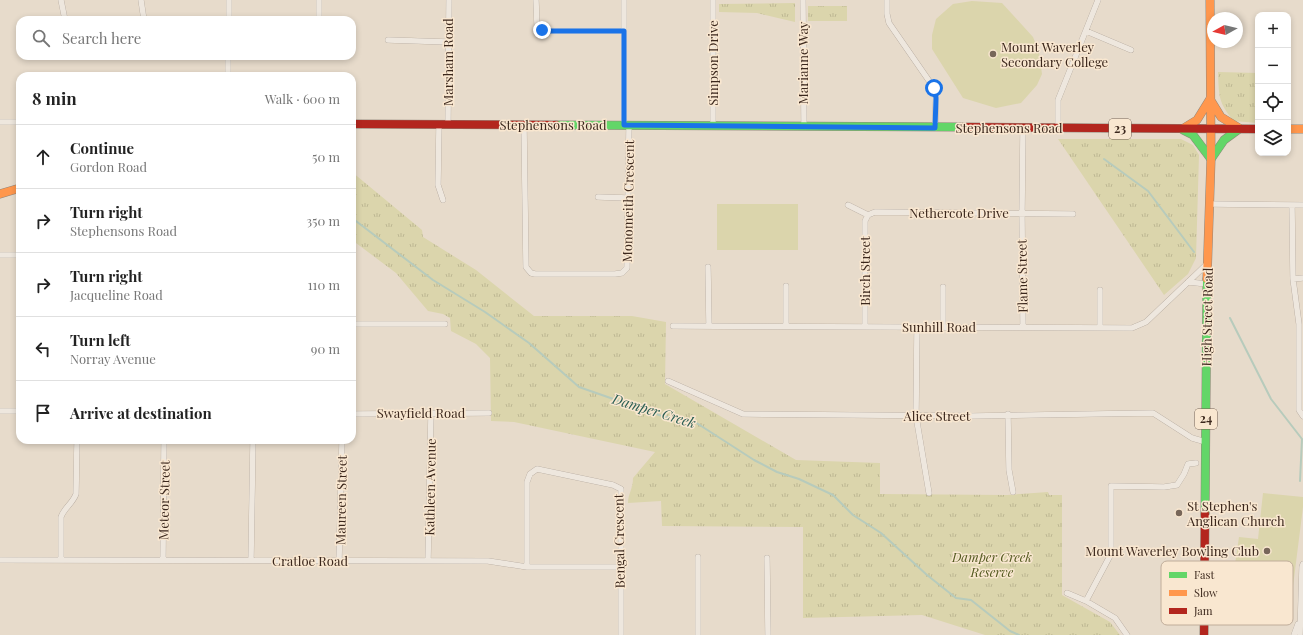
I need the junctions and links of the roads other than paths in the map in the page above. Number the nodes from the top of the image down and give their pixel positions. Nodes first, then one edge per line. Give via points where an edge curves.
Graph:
1 (61, 0) edge
2 (141, 0) edge
3 (229, 0) edge
4 (319, 0) edge
5 (449, 0) edge
6 (536, 0) edge
7 (624, 0) edge
8 (712, 0) edge
9 (803, 0) edge
10 (887, 0) edge
11 (1098, 0) edge
12 (1210, 0) edge
13 (64, 16) edge
14 (143, 16) edge
15 (229, 16) edge
16 (319, 16) edge
17 (624, 31) junction
18 (1086, 31) junction
19 (388, 40) dead end
20 (448, 42) junction
21 (1132, 50) dead end
22 (228, 60) edge
23 (228, 72) edge
24 (1210, 98) junction
25 (0, 122) edge
26 (16, 122) edge
27 (356, 124) edge
28 (439, 124) junction
29 (448, 124) junction
30 (524, 125) junction
31 (627, 125) junction
32 (712, 126) junction
33 (804, 127) junction
34 (935, 128) junction
35 (1023, 128) junction
36 (1058, 128) junction
37 (1211, 128) junction
38 (1240, 128) junction
39 (1181, 129) junction
40 (1255, 129) edge
41 (1291, 129) edge
42 (1303, 130) edge
43 (1211, 159) junction
44 (16, 189) edge
45 (0, 194) edge
46 (598, 197) dead end
47 (628, 198) junction
48 (443, 200) dead end
49 (1209, 204) junction
50 (848, 205) dead end
51 (1292, 205) junction
52 (1303, 205) edge
53 (1022, 213) junction
54 (1073, 214) dead end
55 (868, 215) junction
56 (0, 255) edge
57 (16, 255) edge
58 (1207, 264) junction
59 (708, 268) dead end
60 (1303, 278) edge
61 (1293, 279) junction
62 (1188, 282) junction
63 (1207, 284) junction
64 (786, 286) dead end
65 (943, 287) dead end
66 (1100, 290) dead end
67 (356, 324) edge
68 (445, 324) dead end
69 (673, 326) dead end
70 (709, 326) junction
71 (786, 326) junction
72 (865, 327) junction
73 (917, 327) junction
74 (943, 327) junction
75 (1023, 327) junction
76 (1100, 328) junction
77 (668, 381) dead end
78 (0, 411) edge
79 (16, 411) edge
80 (489, 413) dead end
81 (356, 414) edge
82 (431, 414) junction
83 (1008, 414) junction
84 (916, 416) junction
85 (1303, 416) edge
86 (1206, 442) junction
87 (77, 444) edge
88 (164, 444) edge
89 (253, 444) edge
90 (342, 444) edge
91 (1196, 463) dead end
92 (1013, 492) dead end
93 (929, 493) dead end
94 (698, 557) dead end
95 (768, 558) dead end
96 (0, 560) edge
97 (61, 560) junction
98 (163, 560) junction
99 (251, 560) junction
100 (340, 561) junction
101 (428, 561) junction
102 (1205, 561) edge
103 (1303, 564) edge
104 (527, 567) junction
105 (620, 567) junction
106 (1068, 593) dead end
107 (1086, 601) junction
108 (1300, 618) junction
109 (1204, 625) edge
110 (621, 635) edge
111 (698, 635) edge
112 (768, 635) edge
113 (1127, 635) edge
114 (1204, 635) edge
115 (1294, 635) edge
116 (1300, 635) edge

1 - 13 street
2 - 14 street
3 - 15 street
4 - 16 street
5 - 20 street, Marsham Road
6 - 17 street via 536,26 542,30
7 - 17 street, Monomeith Crescent
8 - 32 street, Simpson Drive
9 - 33 street, Marianne Way
10 - 34 street via 889,23 934,88
11 - 18 street
12 - 24 main road, High Street Road / 24
17 - 31 street, Monomeith Crescent
18 - 21 street
18 - 36 street via 1058,100
19 - 20 street
20 - 29 street, Marsham Road
22 - 23 street
24 - 37 main road, High Street Road / 24
24 - 38 main road via 1221,117
24 - 39 main road via 1193,125
25 - 26 street
27 - 28 main road, Stephensons Road / 23
28 - 29 main road, Stephensons Road / 23
28 - 48 street via 438,185
29 - 30 main road, Stephensons Road / 23
30 - 31 main road, Stephensons Road / 23
30 - 47 street, Monomeith Crescent via 525,262 528,271 535,274 622,273 627,268
31 - 32 main road, Stephensons Road / 23
31 - 47 street, Monomeith Crescent
32 - 33 main road, Stephensons Road / 23
33 - 34 main road, Stephensons Road / 23
34 - 35 main road, Stephensons Road / 23
35 - 36 main road, Stephensons Road / 23
35 - 53 street, Flame Street
36 - 39 main road, Stephensons Road / 23
37 - 38 main road, Stephensons Road / 23
37 - 39 main road, Stephensons Road / 23
37 - 43 main road, High Street Road / 24
38 - 40 main road, Stephensons Road / 23
38 - 43 main road via 1224,140
39 - 43 main road via 1193,135
41 - 42 main road
43 - 49 main road, High Street Road / 24
44 - 45 main road
46 - 47 street
49 - 51 street
49 - 58 main road, High Street Road / 24
50 - 55 street
51 - 52 street
51 - 61 street
53 - 54 street, Nethercote Drive
53 - 55 street, Nethercote Drive via 874,212
53 - 75 street, Flame Street
55 - 72 street, Birch Street via 864,221
56 - 57 street
58 - 62 street, Sunhill Road
58 - 63 main road, High Street Road / 24
59 - 70 street
60 - 61 street
61 - 85 street via 1300,324 1299,410
62 - 63 street
62 - 76 street, Sunhill Road via 1146,322 1132,328
63 - 86 main road, High Street Road / 24
64 - 71 street
65 - 74 street
66 - 76 street
67 - 68 street
69 - 70 street, Sunhill Road
70 - 71 street, Sunhill Road
71 - 72 street, Sunhill Road
72 - 73 street, Sunhill Road
73 - 74 street, Sunhill Road
73 - 84 street
74 - 75 street, Sunhill Road
75 - 76 street, Sunhill Road
77 - 84 street, Alice Street via 743,414
78 - 79 street
80 - 82 street, Swayfield Road
81 - 82 street, Swayfield Road
82 - 101 street, Kathleen Avenue
83 - 84 street, Alice Street
83 - 86 street, Alice Street via 1153,413 1192,438
83 - 92 street via 1008,470
84 - 93 street
86 - 102 main road, High Street Road / 24
87 - 97 street via 76,494 62,514
88 - 98 street, Meteor Street
89 - 99 street
90 - 100 street, Maureen Street
91 - 107 street via 1188,464 1177,485 1111,486 1111,554
94 - 111 street
95 - 112 street
96 - 97 street, Cratloe Road
97 - 98 street, Cratloe Road
98 - 99 street, Cratloe Road
99 - 100 street, Cratloe Road
100 - 101 street, Cratloe Road
101 - 104 street, Cratloe Road via 488,561
103 - 108 street
104 - 105 street, Cratloe Road
104 - 105 street, Bengal Crescent via 527,482 530,474 537,469 613,485 621,489
105 - 110 street, Bengal Crescent
106 - 107 street
107 - 113 street via 1115,618
108 - 115 street
108 - 116 street
109 - 114 main road, High Street Road / 24

